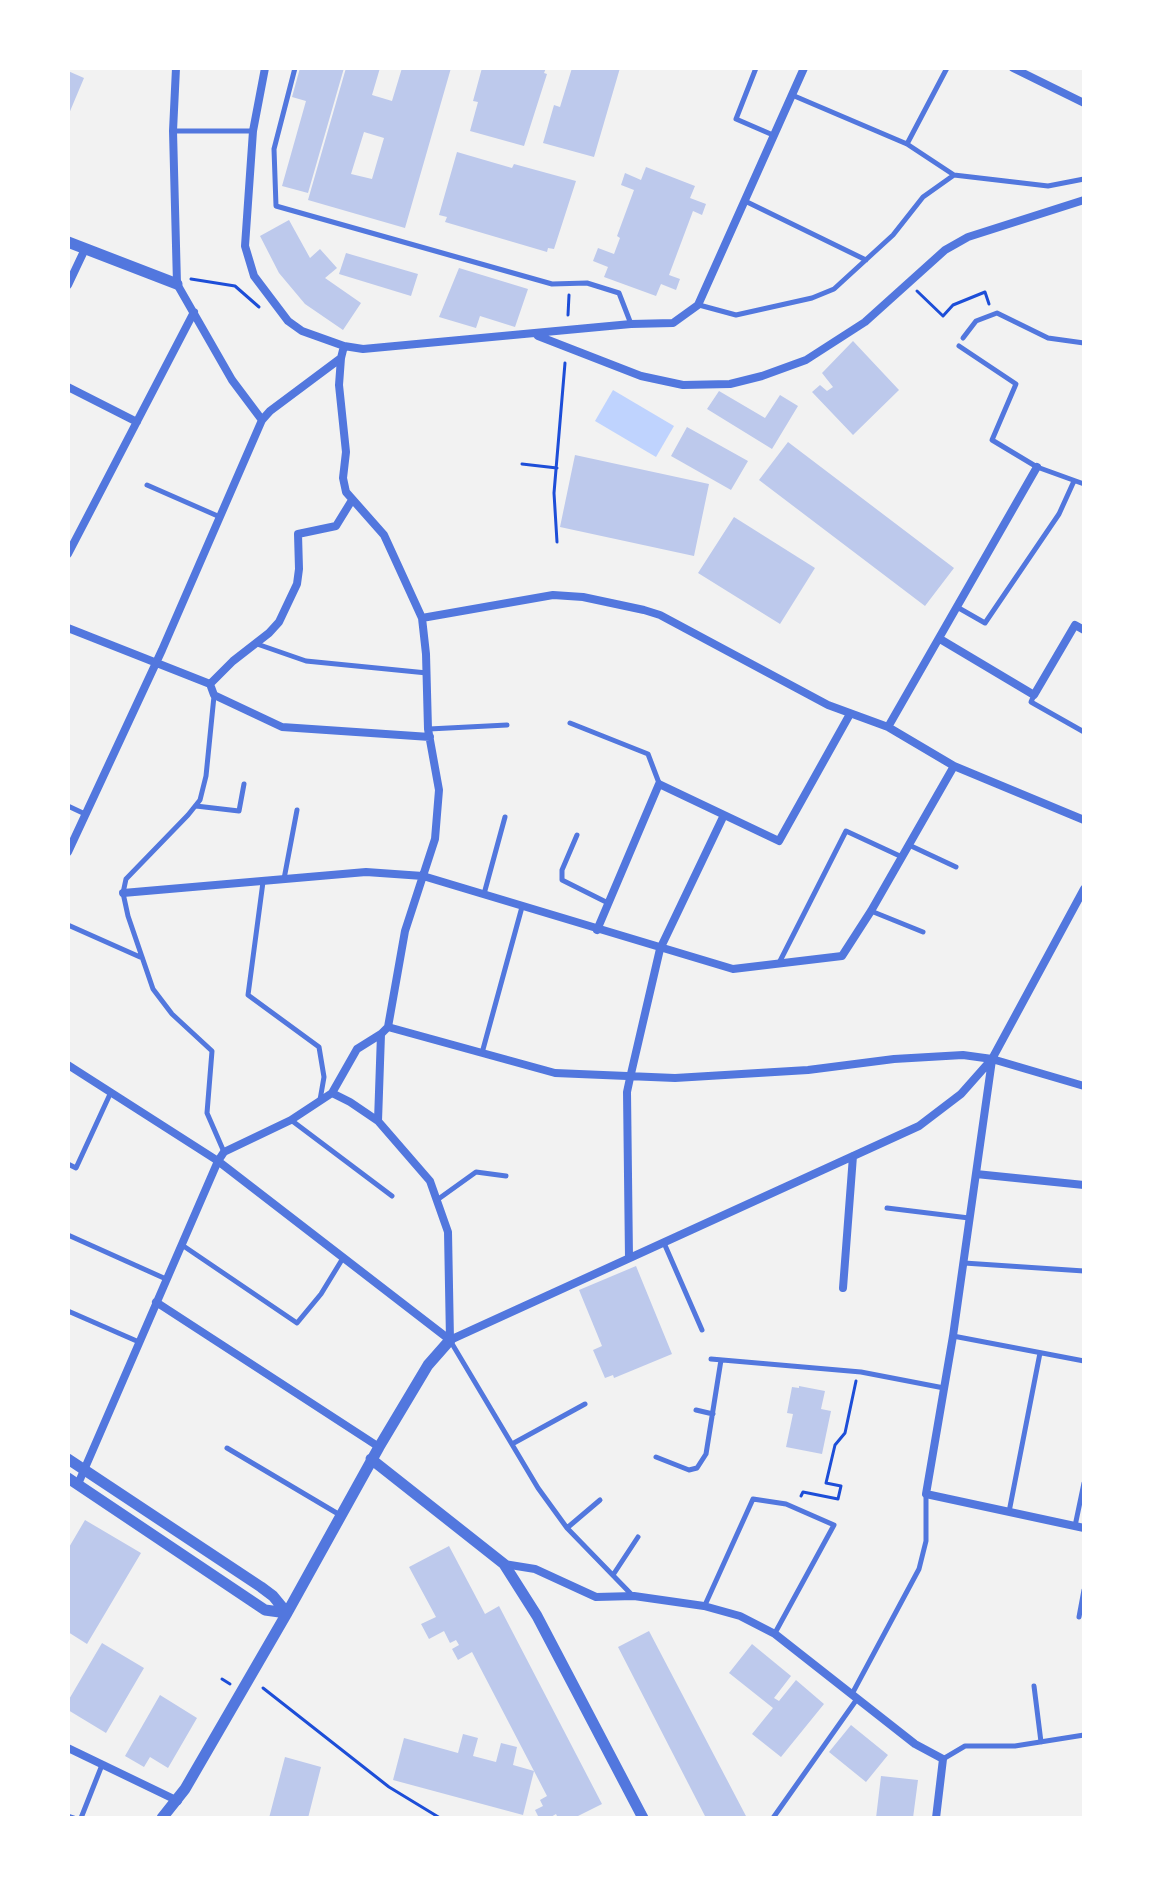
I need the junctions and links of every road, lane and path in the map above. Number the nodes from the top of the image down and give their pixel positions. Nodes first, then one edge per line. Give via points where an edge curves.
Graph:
1 (176, 68) edge
2 (265, 68) edge
3 (295, 68) edge
4 (756, 68) edge
5 (804, 68) edge
6 (947, 68) edge
7 (1013, 68) edge
8 (791, 95) junction
9 (1084, 103) edge
10 (173, 131) junction
11 (253, 131) junction
12 (773, 135) junction
13 (907, 144) junction
14 (954, 175) junction
15 (1084, 179) edge
16 (744, 200) junction
17 (1084, 200) edge
18 (68, 242) edge
19 (85, 249) junction
20 (866, 260) junction
21 (908, 283) junction
22 (177, 284) junction
23 (68, 285) edge
24 (569, 295) dead end
25 (988, 301) dead end
26 (698, 305) junction
27 (194, 312) junction
28 (288, 321) junction
29 (631, 324) junction
30 (567, 325) dead end
31 (533, 334) junction
32 (963, 338) dead end
33 (1084, 343) edge
34 (344, 346) junction
35 (959, 346) dead end
36 (566, 354) dead end
37 (341, 358) junction
38 (68, 387) edge
39 (262, 420) junction
40 (137, 422) junction
41 (522, 464) dead end
42 (1037, 467) junction
43 (557, 468) junction
44 (1074, 481) junction
45 (1084, 483) edge
46 (147, 485) dead end
47 (352, 500) junction
48 (220, 517) junction
49 (557, 542) dead end
50 (68, 554) edge
51 (957, 607) junction
52 (422, 618) junction
53 (68, 628) edge
54 (1084, 630) edge
55 (940, 639) junction
56 (257, 644) junction
57 (155, 663) junction
58 (427, 673) junction
59 (210, 684) junction
60 (214, 695) junction
61 (1034, 695) junction
62 (850, 714) junction
63 (570, 723) dead end
64 (507, 725) dead end
65 (888, 727) junction
66 (1084, 732) edge
67 (429, 733) junction
68 (954, 766) junction
69 (244, 784) dead end
70 (659, 784) junction
71 (68, 806) edge
72 (195, 806) junction
73 (297, 810) dead end
74 (85, 814) junction
75 (724, 815) junction
76 (505, 817) dead end
77 (1084, 820) edge
78 (577, 835) dead end
79 (909, 845) junction
80 (68, 852) edge
81 (902, 858) junction
82 (956, 867) dead end
83 (423, 876) junction
84 (284, 880) junction
85 (263, 882) junction
86 (1084, 889) edge
87 (123, 893) junction
88 (484, 895) junction
89 (609, 904) junction
90 (522, 907) junction
91 (871, 911) junction
92 (68, 925) edge
93 (597, 930) junction
94 (923, 932) dead end
95 (660, 949) junction
96 (141, 958) junction
97 (778, 964) junction
98 (385, 1031) junction
99 (482, 1053) junction
100 (992, 1059) junction
101 (68, 1065) edge
102 (630, 1078) junction
103 (1084, 1086) edge
104 (111, 1092) junction
105 (332, 1093) junction
106 (320, 1101) junction
107 (291, 1120) junction
108 (378, 1121) junction
109 (224, 1152) junction
110 (853, 1156) junction
111 (218, 1161) junction
112 (68, 1164) edge
113 (976, 1174) junction
114 (506, 1176) dead end
115 (1084, 1185) edge
116 (392, 1196) dead end
117 (437, 1201) junction
118 (887, 1208) dead end
119 (969, 1218) junction
120 (68, 1235) edge
121 (664, 1242) junction
122 (181, 1244) junction
123 (344, 1257) junction
124 (629, 1258) junction
125 (963, 1263) junction
126 (1084, 1271) edge
127 (166, 1279) junction
128 (843, 1288) dead end
129 (156, 1302) junction
130 (68, 1311) edge
131 (702, 1330) dead end
132 (953, 1336) junction
133 (450, 1340) junction
134 (140, 1343) junction
135 (1040, 1353) junction
136 (711, 1359) dead end
137 (721, 1360) junction
138 (1084, 1361) edge
139 (857, 1376) dead end
140 (944, 1388) junction
141 (585, 1404) dead end
142 (696, 1410) dead end
143 (713, 1414) junction
144 (512, 1444) junction
145 (379, 1447) junction
146 (227, 1448) dead end
147 (656, 1457) dead end
148 (68, 1459) edge
149 (371, 1459) junction
150 (85, 1470) junction
151 (73, 1481) edge
152 (1084, 1483) edge
153 (926, 1494) junction
154 (600, 1500) dead end
155 (798, 1503) dead end
156 (1009, 1512) junction
157 (340, 1515) junction
158 (1079, 1527) edge
159 (567, 1528) junction
160 (638, 1537) dead end
161 (504, 1564) junction
162 (613, 1575) junction
163 (1084, 1590) edge
164 (634, 1596) junction
165 (704, 1606) junction
166 (287, 1613) junction
167 (1079, 1617) dead end
168 (775, 1634) junction
169 (249, 1677) junction
170 (222, 1679) dead end
171 (230, 1684) dead end
172 (1034, 1686) dead end
173 (854, 1697) junction
174 (1084, 1735) edge
175 (1041, 1742) junction
176 (68, 1748) edge
177 (943, 1759) junction
178 (103, 1764) junction
179 (178, 1801) junction
180 (68, 1816) edge
181 (74, 1818) edge
182 (81, 1818) edge
183 (162, 1818) edge
184 (440, 1818) edge
185 (643, 1818) edge
186 (773, 1818) edge
187 (936, 1818) edge

1 - 10 street
2 - 11 street
3 - 29 lane via 274,149 276,206 552,284 587,283 619,293
4 - 12 lane via 736,119
5 - 8 street
6 - 13 lane
7 - 9 street
8 - 12 street
8 - 13 lane
10 - 11 lane
10 - 22 street
11 - 28 street via 245,246 254,276
12 - 16 street
13 - 14 lane
14 - 15 lane via 1048,186
14 - 20 lane via 923,197
16 - 20 lane
16 - 26 street
17 - 21 street via 968,237
18 - 19 street
19 - 22 street
19 - 23 street
20 - 26 lane via 834,289 812,298 736,315
21 - 25 path via 943,316 953,305 985,292
21 - 31 street via 865,322 806,360 730,384 683,385 641,376
22 - 27 street
22 - 28 path via 188,278 235,286 258,306
24 - 30 path
26 - 29 street via 673,323
27 - 39 street via 232,380
27 - 40 street
28 - 34 street
29 - 31 street
31 - 34 street via 363,349
32 - 33 lane via 976,321 997,313 1048,338
34 - 37 street
35 - 42 lane via 1016,384 992,440
36 - 43 path
37 - 39 street
37 - 47 street via 343,478
38 - 40 street
39 - 48 street
40 - 50 street
41 - 43 path
42 - 44 lane
42 - 51 street
43 - 49 path
44 - 45 lane
44 - 51 lane via 1059,514 985,623
46 - 48 lane
47 - 52 street via 384,535
47 - 56 street via 336,526 298,534 297,584 279,622
48 - 57 street
51 - 55 street
52 - 58 street
52 - 62 street via 553,595 644,610
53 - 57 street
54 - 61 street via 1075,625
55 - 61 street
55 - 65 street
56 - 58 lane via 306,661
56 - 59 street
57 - 59 street
57 - 74 street
58 - 67 street
59 - 60 street
60 - 67 street via 282,727
60 - 72 lane via 206,776
61 - 66 lane via 1031,702
62 - 65 street
62 - 75 street via 779,841
63 - 70 lane via 648,754
64 - 67 lane
65 - 68 street
67 - 83 street via 439,790 435,839
68 - 77 street
68 - 79 street
69 - 72 lane via 239,811
70 - 75 street
70 - 89 street
71 - 74 lane
72 - 87 lane via 126,879
73 - 84 lane
74 - 80 street
75 - 95 street
76 - 88 lane
78 - 89 lane via 562,880
79 - 81 street
79 - 82 lane
81 - 91 street
81 - 97 lane via 846,831
83 - 84 street via 366,872
83 - 88 street
83 - 98 street via 405,931
84 - 85 street
85 - 87 street
85 - 106 lane via 248,995 319,1047 324,1077
86 - 100 street
87 - 96 lane
88 - 90 street
89 - 93 street
90 - 93 street
90 - 99 lane
91 - 94 lane
91 - 97 street via 842,956
92 - 96 lane
93 - 95 street
95 - 97 street via 733,969
95 - 102 street
96 - 109 lane via 153,989 172,1014 212,1051 207,1113
98 - 99 street
98 - 105 street via 357,1049
98 - 108 street
99 - 102 street via 555,1073
100 - 102 street via 963,1055 808,1070
100 - 103 street
100 - 110 street via 961,1094 919,1126
100 - 113 street
101 - 104 street
102 - 124 street
104 - 111 street
104 - 112 lane via 76,1168
105 - 106 street
105 - 108 street
106 - 107 street
107 - 109 street
107 - 116 lane
108 - 117 street via 430,1181
109 - 111 street
110 - 121 street
110 - 128 street
111 - 122 street
111 - 123 street
113 - 115 street
113 - 119 street
114 - 117 lane via 476,1172
117 - 133 street via 448,1232
118 - 119 lane
119 - 125 street
120 - 127 lane
121 - 124 street
121 - 131 lane
122 - 123 lane via 297,1323
122 - 127 street
123 - 133 street
124 - 133 street
125 - 126 lane
125 - 132 street
127 - 129 street
129 - 134 street
129 - 145 street
130 - 134 lane
132 - 135 lane
132 - 140 street
133 - 144 lane
133 - 145 street via 428,1365
134 - 150 street
135 - 138 lane
135 - 156 lane
136 - 137 lane
137 - 140 lane via 861,1372
137 - 143 lane
139 - 155 path via 845,1433 835,1445 826,1483 841,1486 838,1499 803,1492
140 - 153 street
141 - 144 lane
142 - 143 lane
143 - 147 lane via 706,1454 697,1468 689,1470
144 - 159 lane
145 - 149 street
146 - 157 lane
148 - 150 street
149 - 157 street
149 - 161 street
150 - 151 street
150 - 166 street via 261,1587
151 - 166 street via 265,1610
152 - 158 lane
153 - 156 street
153 - 173 lane via 926,1541 919,1569
154 - 159 lane
156 - 158 street
157 - 166 street
159 - 162 lane
160 - 162 lane
161 - 164 street via 535,1569 596,1597
161 - 185 street
162 - 164 lane
163 - 167 lane
164 - 165 street
165 - 168 street
165 - 168 lane via 753,1499 786,1504 834,1525
166 - 169 street
168 - 173 street
169 - 179 street
169 - 184 path via 389,1787
170 - 171 path
172 - 175 lane
173 - 177 street
173 - 186 lane
174 - 175 lane
175 - 177 lane via 965,1746
176 - 178 street
177 - 187 street
178 - 179 street
178 - 182 lane
179 - 183 street
180 - 181 lane

